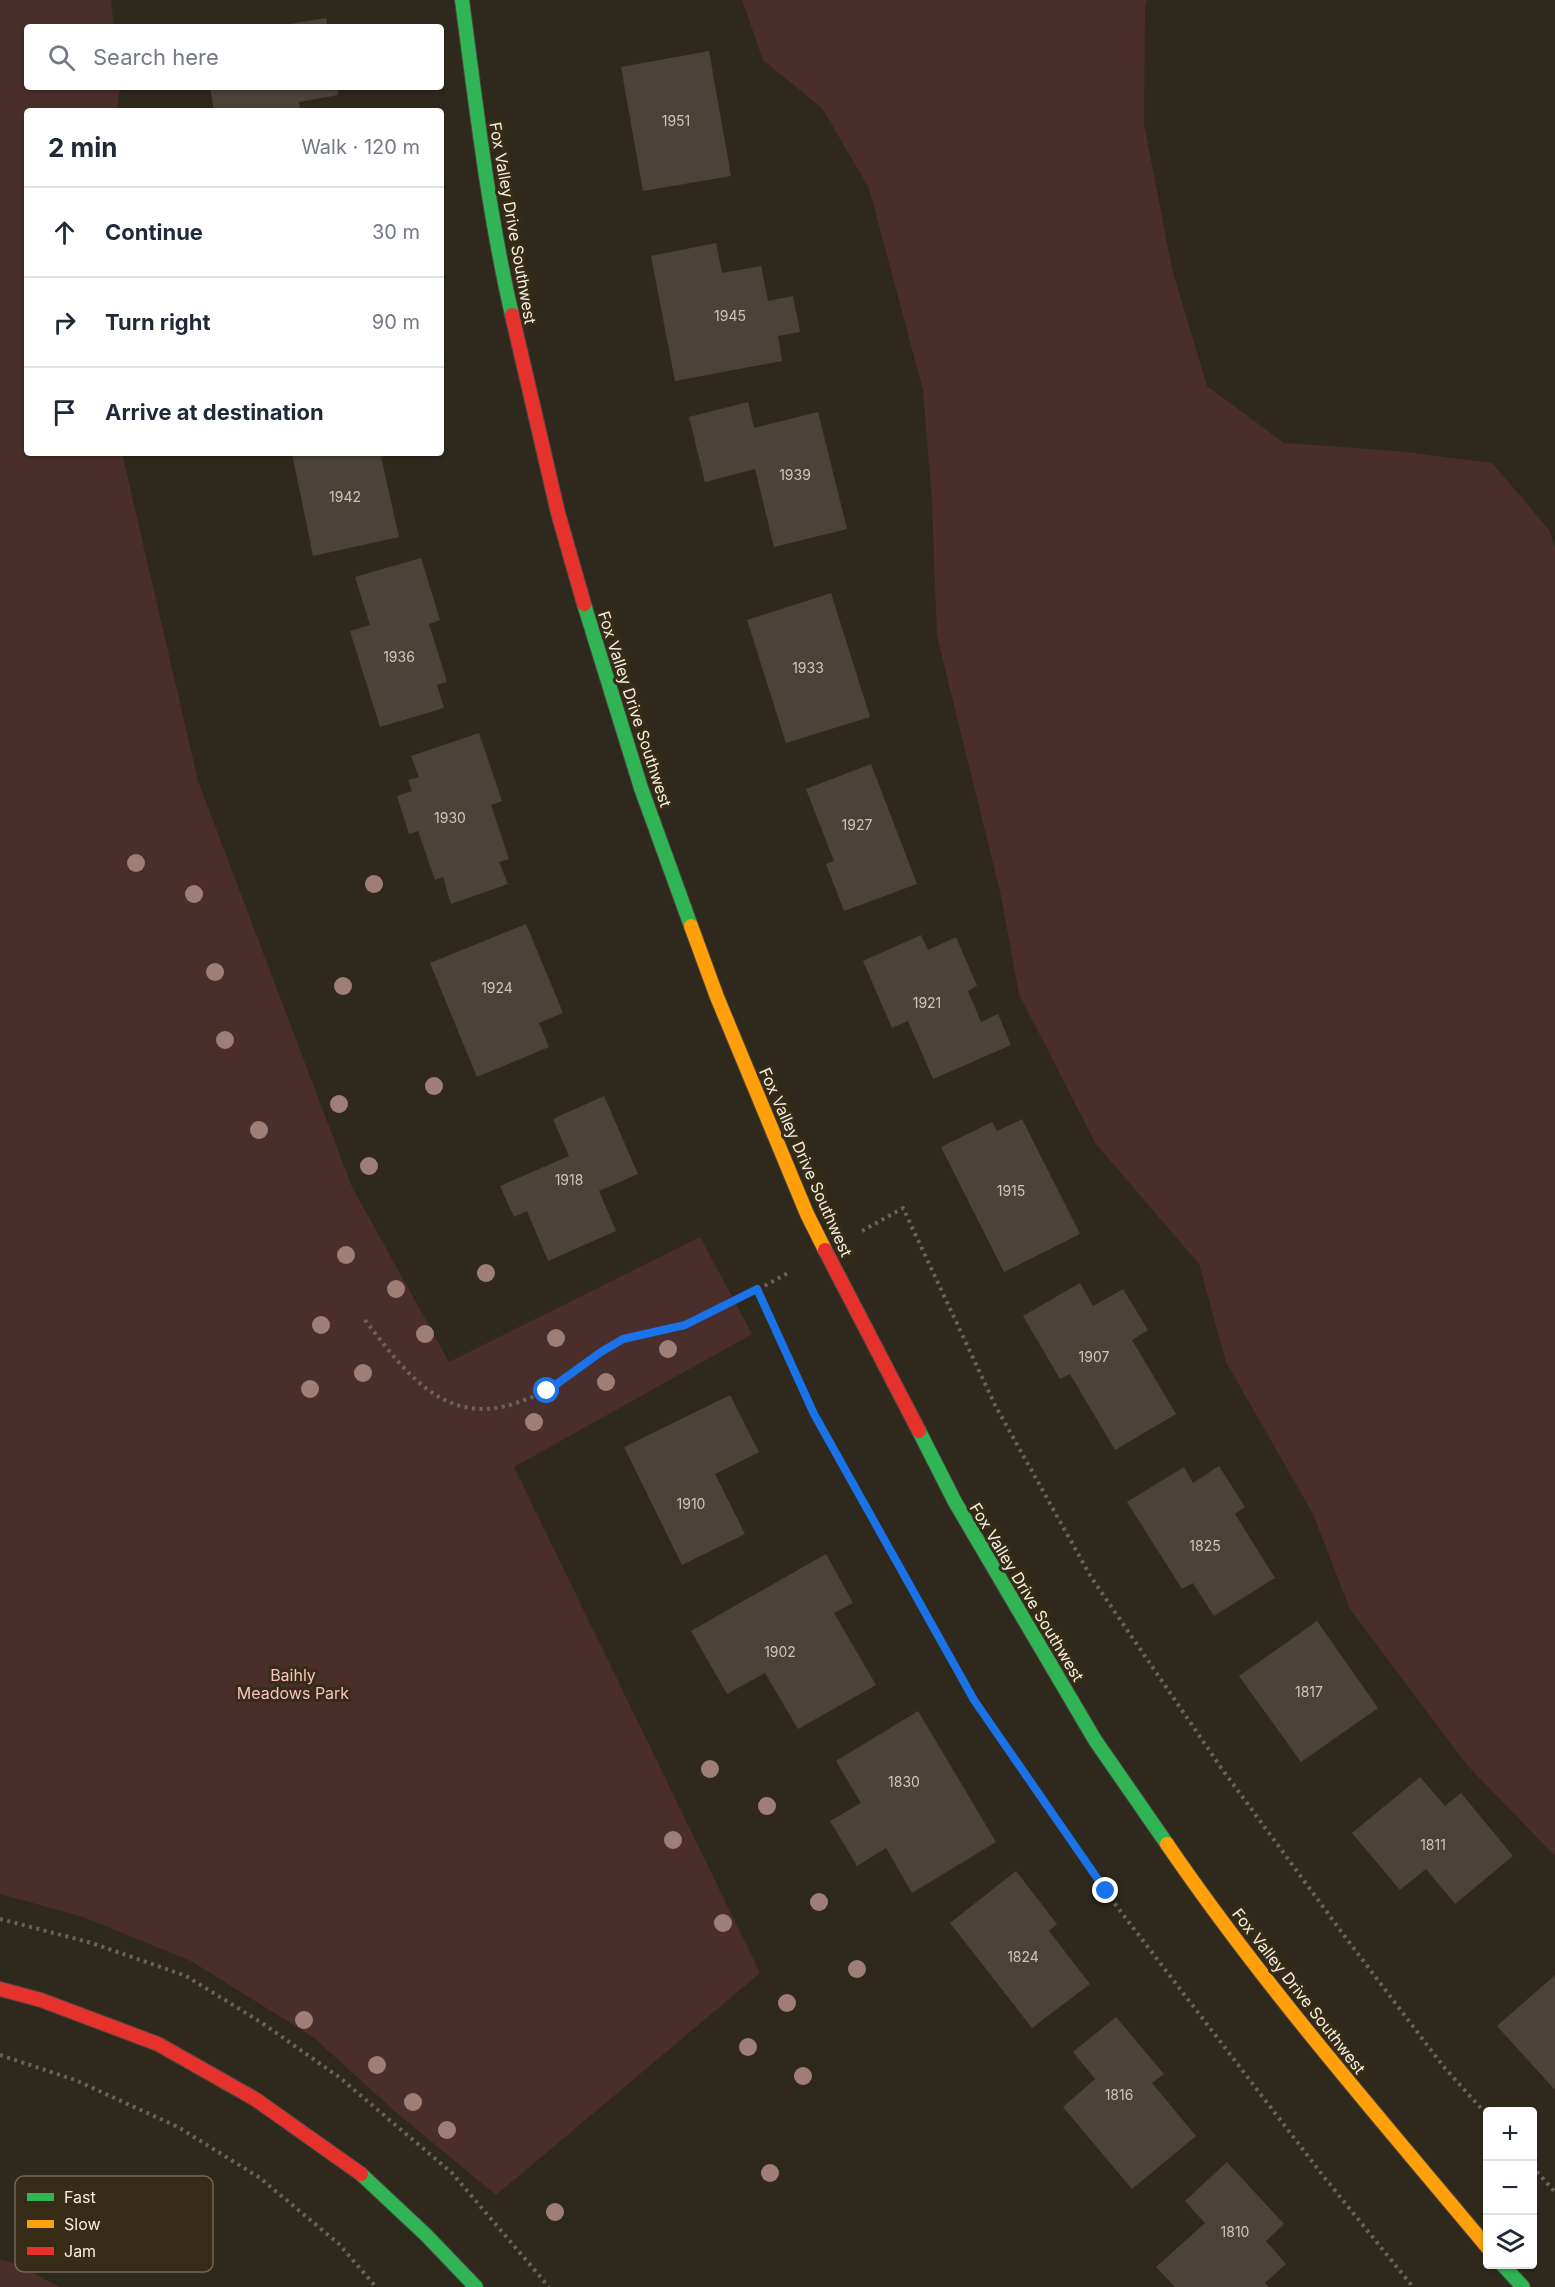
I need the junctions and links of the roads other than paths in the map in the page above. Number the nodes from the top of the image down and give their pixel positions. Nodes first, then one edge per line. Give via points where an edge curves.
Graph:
1 (462, 0) edge
2 (0, 1989) edge
3 (1483, 2242) edge
4 (1506, 2269) edge
5 (476, 2287) edge
6 (1523, 2287) edge

1 - 3 street, Fox Valley Drive Southwest via 499,257 578,586 641,788 717,997 807,1214 955,1502 1095,1740 1218,1915 1317,2044
2 - 5 street via 41,2000 158,2044 255,2099 353,2167
4 - 6 street

